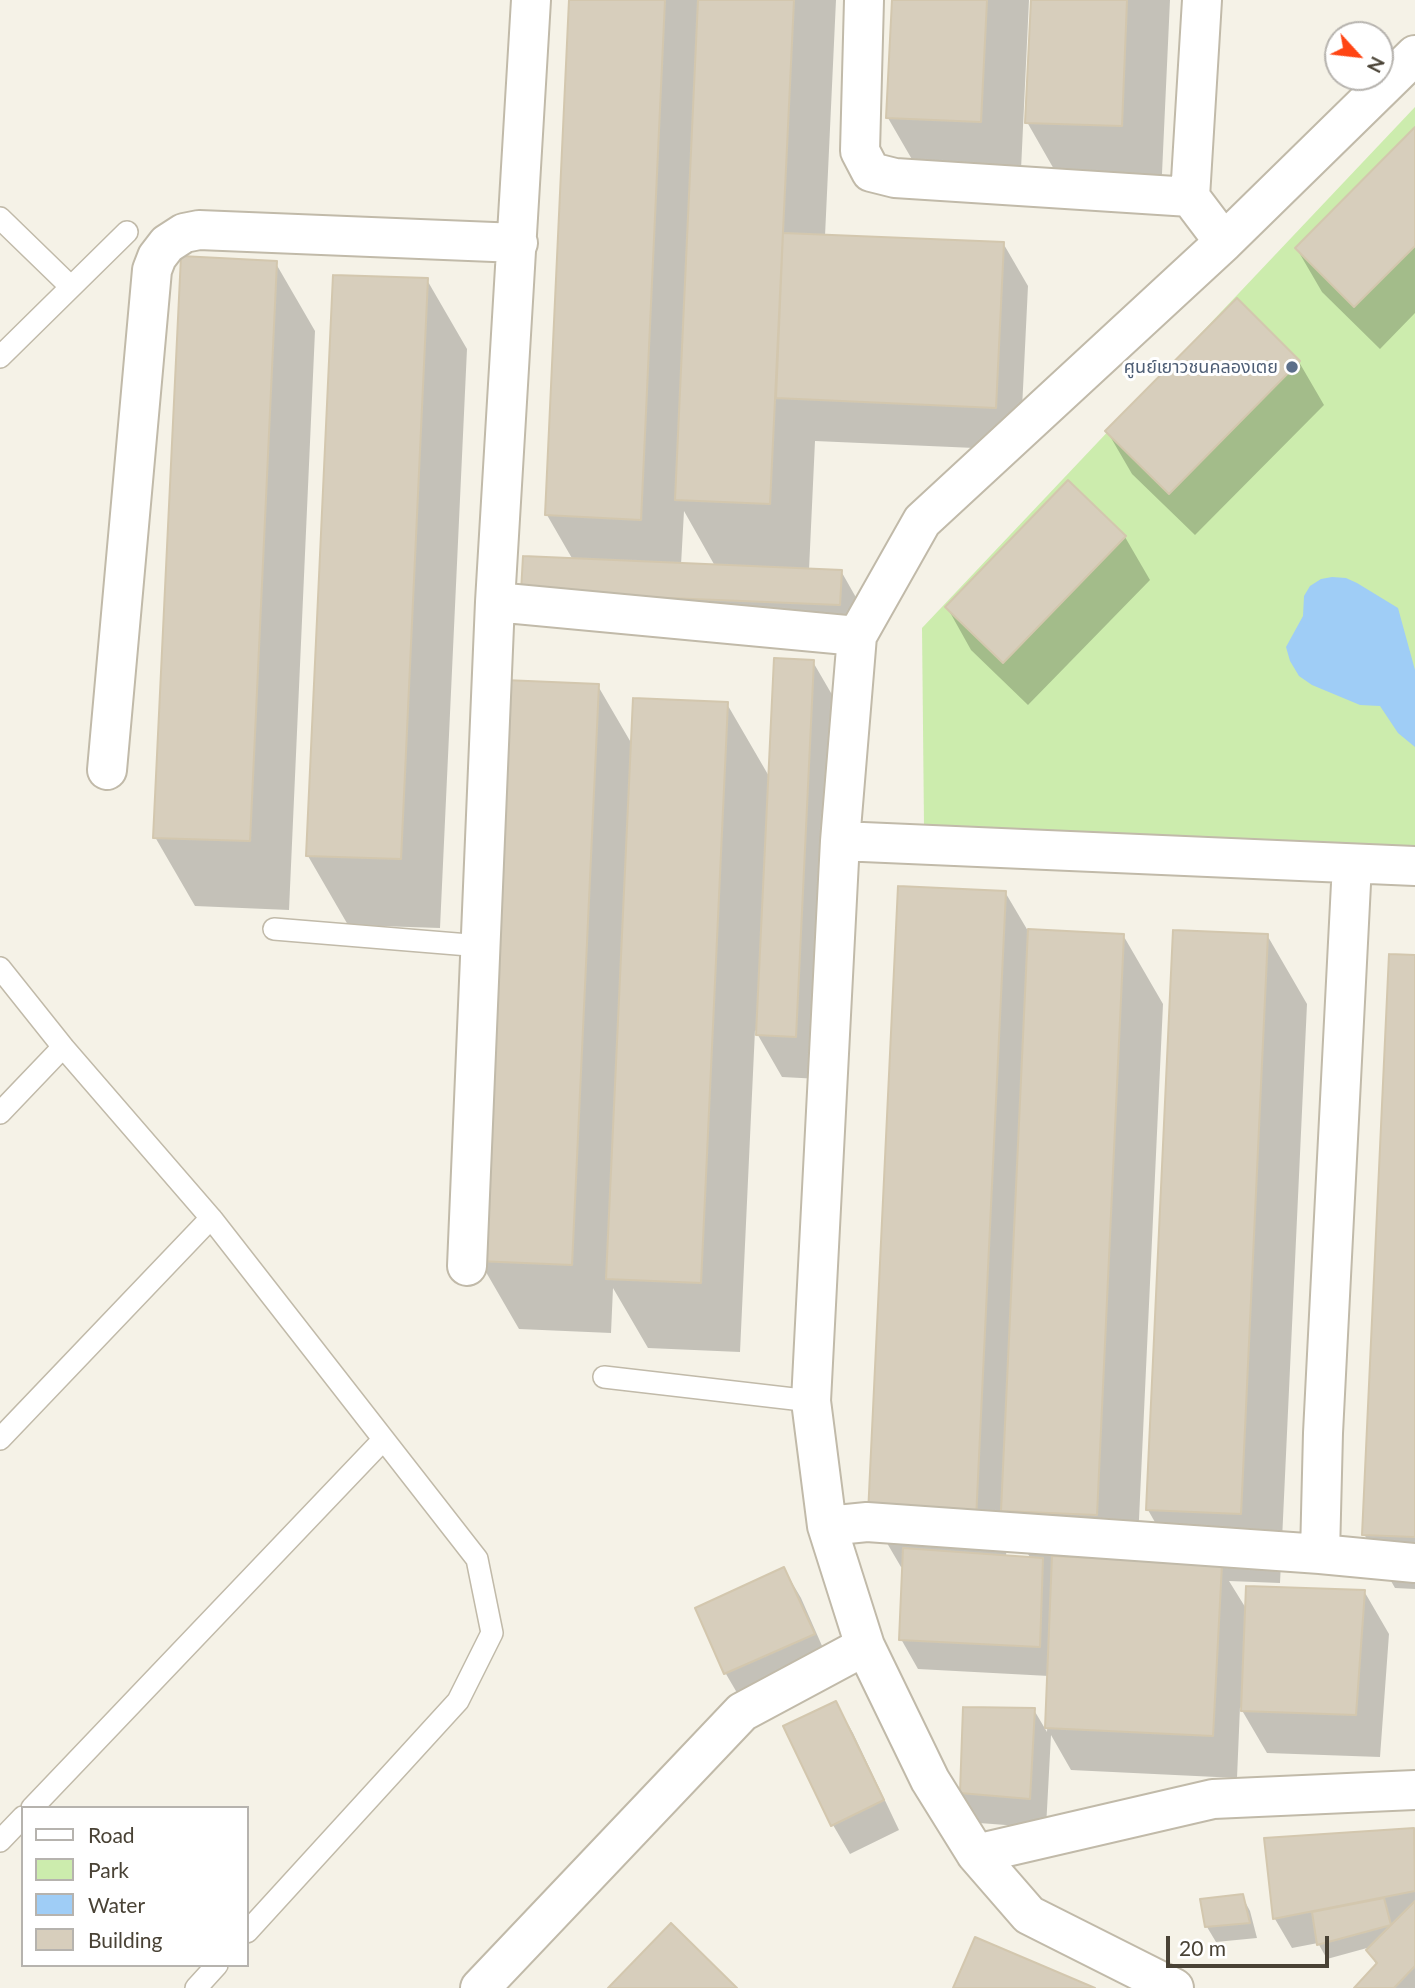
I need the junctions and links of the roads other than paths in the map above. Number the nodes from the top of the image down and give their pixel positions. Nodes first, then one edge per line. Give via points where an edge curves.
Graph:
1 (531, 0) edge
2 (864, 0) edge
3 (1202, 0) edge
4 (1415, 55) edge
5 (1190, 197) junction
6 (0, 218) edge
7 (127, 232) dead end
8 (1224, 242) junction
9 (518, 243) junction
10 (71, 287) junction
11 (0, 356) edge
12 (495, 602) junction
13 (857, 636) junction
14 (107, 770) dead end
15 (840, 841) junction
16 (1352, 864) junction
17 (1415, 866) edge
18 (274, 929) dead end
19 (481, 946) junction
20 (0, 968) edge
21 (63, 1048) junction
22 (0, 1113) edge
23 (211, 1218) junction
24 (467, 1266) dead end
25 (604, 1377) dead end
26 (811, 1401) junction
27 (0, 1439) edge
28 (383, 1440) junction
29 (827, 1526) junction
30 (1320, 1554) junction
31 (1415, 1563) edge
32 (865, 1646) junction
33 (1415, 1790) edge
34 (34, 1806) edge
35 (21, 1819) edge
36 (0, 1841) edge
37 (976, 1854) junction
38 (248, 1931) edge
39 (215, 1967) edge
40 (196, 1988) edge
41 (480, 1988) edge
42 (1174, 1988) edge

1 - 9 street
2 - 5 street via 860,151 871,172 895,178
3 - 5 street
4 - 8 street
5 - 8 street
6 - 10 lane
7 - 10 lane
8 - 13 street via 922,521
9 - 12 street
9 - 14 street via 199,230 167,244 152,270
10 - 11 lane
12 - 13 street
12 - 19 street
13 - 15 street
15 - 16 street
15 - 26 street
16 - 17 street
16 - 30 street via 1322,1433
18 - 19 lane
19 - 24 street
20 - 21 lane
21 - 22 lane
21 - 23 lane
23 - 27 lane
23 - 28 lane
25 - 26 lane
26 - 29 street
28 - 34 lane
28 - 38 lane via 477,1559 492,1633 458,1701
29 - 30 street via 867,1522
29 - 32 street
30 - 31 street
32 - 37 street via 929,1780
32 - 41 street via 743,1712
33 - 37 street via 1213,1799
35 - 36 lane
37 - 42 street via 1029,1914
39 - 40 lane

